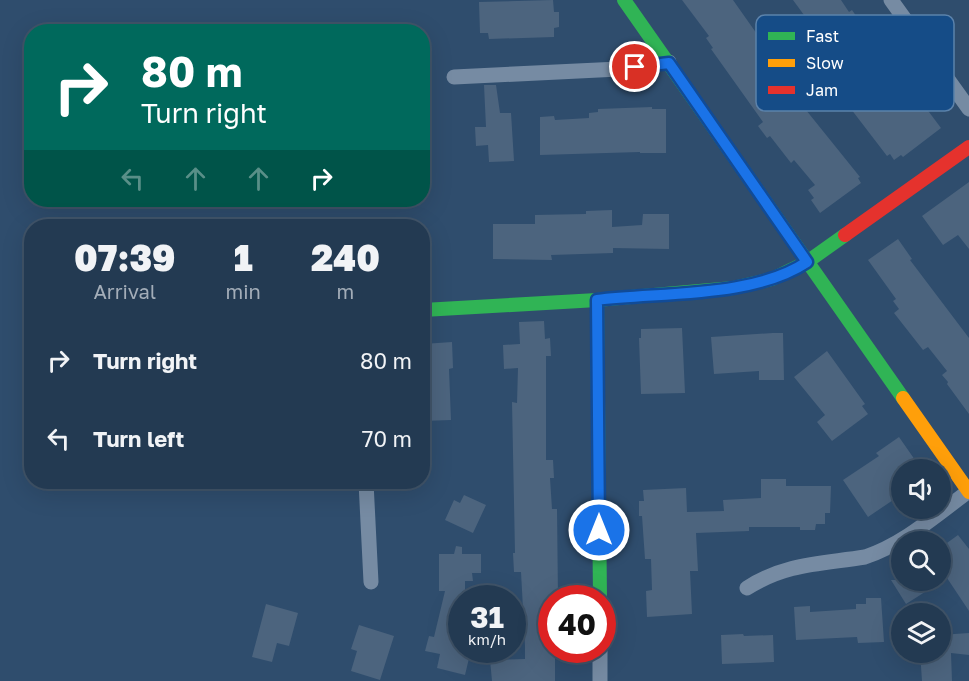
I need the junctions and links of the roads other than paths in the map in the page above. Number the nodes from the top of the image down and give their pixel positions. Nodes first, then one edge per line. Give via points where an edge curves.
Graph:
1 (624, 0) edge
2 (891, 0) edge
3 (902, 15) edge
4 (669, 63) junction
5 (453, 77) dead end
6 (954, 88) edge
7 (969, 109) edge
8 (969, 147) edge
9 (807, 262) junction
10 (597, 300) junction
11 (430, 310) edge
12 (366, 489) edge
13 (969, 491) edge
14 (371, 582) dead end
15 (600, 585) edge
16 (747, 588) dead end
17 (600, 663) edge
18 (600, 681) edge

1 - 4 street
2 - 3 street
4 - 5 street
4 - 9 street
6 - 7 street
8 - 9 street
9 - 10 street via 753,285
9 - 13 street
10 - 11 street
10 - 15 street
12 - 14 street
13 - 16 street via 876,553 786,569
17 - 18 street

